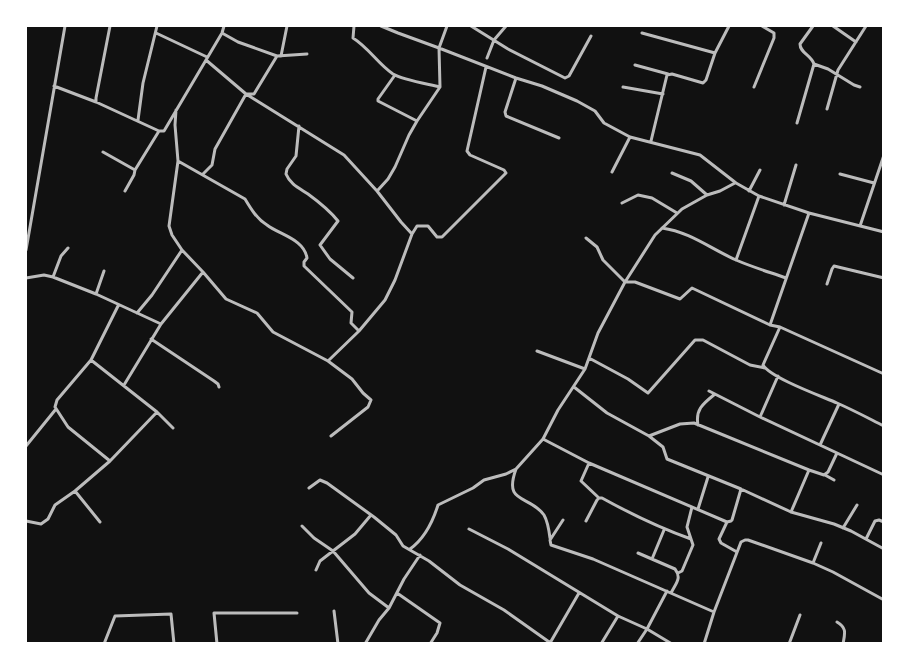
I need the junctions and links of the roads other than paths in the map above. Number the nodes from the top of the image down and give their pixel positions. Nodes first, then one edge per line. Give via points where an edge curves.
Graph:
1 (65, 26) edge
2 (110, 26) edge
3 (157, 26) edge
4 (224, 26) edge
5 (287, 26) edge
6 (354, 26) edge
7 (381, 26) edge
8 (447, 26) edge
9 (471, 26) edge
10 (506, 26) edge
11 (729, 26) edge
12 (762, 26) edge
13 (813, 26) edge
14 (833, 26) edge
15 (866, 26) edge
16 (770, 27) edge
17 (156, 33) junction
18 (222, 33) junction
19 (642, 33) dead end
20 (591, 36) dead end
21 (494, 40) junction
22 (856, 42) junction
23 (439, 48) junction
24 (308, 54) dead end
25 (715, 54) junction
26 (279, 56) junction
27 (206, 58) junction
28 (487, 58) dead end
29 (814, 64) junction
30 (486, 66) junction
31 (635, 66) dead end
32 (668, 74) junction
33 (837, 74) junction
34 (395, 75) junction
35 (516, 78) junction
36 (54, 86) junction
37 (440, 87) junction
38 (623, 87) dead end
39 (754, 87) dead end
40 (860, 87) dead end
41 (246, 94) junction
42 (663, 94) junction
43 (96, 102) junction
44 (827, 109) dead end
45 (176, 110) junction
46 (138, 120) junction
47 (417, 120) junction
48 (797, 123) dead end
49 (298, 126) junction
50 (159, 130) junction
51 (630, 136) junction
52 (559, 138) dead end
53 (651, 142) junction
54 (103, 152) dead end
55 (884, 155) edge
56 (178, 161) junction
57 (796, 165) dead end
58 (135, 170) junction
59 (760, 170) dead end
60 (612, 172) dead end
61 (672, 172) dead end
62 (203, 174) junction
63 (840, 174) dead end
64 (736, 183) junction
65 (874, 183) junction
66 (377, 190) junction
67 (125, 191) dead end
68 (749, 191) junction
69 (707, 195) junction
70 (759, 196) junction
71 (622, 203) dead end
72 (784, 205) junction
73 (677, 213) junction
74 (809, 213) junction
75 (860, 226) junction
76 (662, 228) junction
77 (884, 232) edge
78 (412, 234) junction
79 (586, 238) dead end
80 (68, 248) dead end
81 (26, 250) edge
82 (182, 250) junction
83 (736, 260) junction
84 (104, 271) dead end
85 (203, 272) junction
86 (53, 277) junction
87 (26, 278) edge
88 (353, 278) dead end
89 (786, 278) junction
90 (884, 278) edge
91 (625, 282) junction
92 (827, 284) dead end
93 (96, 294) junction
94 (118, 306) junction
95 (137, 313) junction
96 (161, 324) junction
97 (770, 325) junction
98 (780, 327) junction
99 (359, 331) junction
100 (151, 339) junction
101 (537, 351) dead end
102 (589, 358) junction
103 (92, 360) junction
104 (328, 360) junction
105 (765, 368) junction
106 (585, 369) junction
107 (884, 374) edge
108 (778, 376) junction
109 (124, 385) junction
110 (219, 387) dead end
111 (573, 387) junction
112 (709, 391) dead end
113 (716, 394) junction
114 (839, 404) junction
115 (56, 410) junction
116 (157, 412) junction
117 (760, 417) junction
118 (698, 425) junction
119 (884, 426) edge
120 (173, 428) dead end
121 (331, 436) dead end
122 (649, 436) junction
123 (543, 439) junction
124 (820, 445) junction
125 (26, 446) edge
126 (837, 453) junction
127 (110, 461) junction
128 (589, 463) junction
129 (516, 469) junction
130 (809, 470) junction
131 (824, 475) junction
132 (884, 475) edge
133 (708, 477) junction
134 (834, 480) dead end
135 (309, 488) dead end
136 (741, 489) junction
137 (75, 491) junction
138 (599, 498) junction
139 (856, 505) dead end
140 (692, 507) junction
141 (698, 509) junction
142 (791, 512) junction
143 (371, 515) junction
144 (563, 520) dead end
145 (26, 521) edge
146 (586, 521) dead end
147 (100, 522) dead end
148 (727, 522) junction
149 (884, 522) edge
150 (302, 526) dead end
151 (843, 528) junction
152 (469, 529) dead end
153 (664, 530) junction
154 (691, 539) junction
155 (866, 539) junction
156 (550, 540) junction
157 (821, 543) dead end
158 (410, 549) junction
159 (884, 549) edge
160 (333, 551) junction
161 (737, 552) junction
162 (638, 553) dead end
163 (420, 555) junction
164 (652, 559) junction
165 (813, 563) junction
166 (315, 570) dead end
167 (678, 573) junction
168 (669, 592) junction
169 (397, 593) junction
170 (579, 593) junction
171 (884, 600) edge
172 (389, 608) junction
173 (334, 611) dead end
174 (714, 612) junction
175 (297, 613) dead end
176 (800, 615) dead end
177 (618, 616) junction
178 (837, 622) dead end
179 (647, 629) junction
180 (551, 643) edge
181 (104, 644) edge
182 (174, 644) edge
183 (217, 644) edge
184 (338, 644) edge
185 (365, 644) edge
186 (430, 644) edge
187 (601, 644) edge
188 (637, 644) edge
189 (672, 644) edge
190 (704, 644) edge
191 (789, 644) edge
192 (843, 644) edge

1 - 36 street
2 - 43 street
3 - 17 street
4 - 18 street
5 - 26 street
6 - 34 street via 353,38
7 - 23 street
8 - 23 street
9 - 21 street
10 - 21 street
11 - 25 street
12 - 16 street
13 - 29 street via 800,47
14 - 22 street
15 - 22 street
16 - 39 street via 774,38
17 - 27 street
17 - 46 street
18 - 26 street
18 - 27 street
19 - 25 street
20 - 21 street via 565,78
21 - 28 street
22 - 33 street
23 - 30 street
23 - 37 street
24 - 26 street
25 - 32 street via 703,83
26 - 41 street via 254,94
27 - 41 street
27 - 45 street
29 - 33 street
29 - 48 street
30 - 35 street
30 - 78 street via 467,151 506,173 442,237 437,237 428,226 417,226
31 - 32 street
32 - 42 street
33 - 40 street
33 - 44 street
34 - 37 street
34 - 47 street via 378,101
35 - 51 street via 577,101 595,111 604,123
35 - 52 street via 506,116
36 - 43 street
36 - 81 street
37 - 47 street
38 - 42 street
41 - 49 street
41 - 62 street via 215,149 212,165
42 - 53 street
43 - 46 street
45 - 50 street via 164,131
45 - 56 street
46 - 50 street
47 - 66 street via 395,167
49 - 66 street via 344,155
49 - 88 street via 296,156 286,174 290,182 338,221 320,245
50 - 58 street
51 - 53 street
51 - 60 street
53 - 64 street via 700,155
54 - 58 street
55 - 65 street
56 - 62 street
56 - 82 street via 169,226
57 - 72 street
58 - 67 street
59 - 68 street
61 - 69 street
62 - 99 street via 245,199 266,225 294,240 306,254 304,266 352,312 351,323
63 - 65 street
64 - 68 street
64 - 69 street
65 - 75 street
66 - 78 street
68 - 70 street
69 - 73 street
70 - 72 street
70 - 83 street
71 - 73 street via 638,195 652,198
72 - 74 street
73 - 76 street
74 - 75 street
74 - 89 street
75 - 77 street
76 - 83 street via 694,238
76 - 91 street
78 - 99 street via 385,300
79 - 91 street
80 - 86 street
82 - 85 street
82 - 95 street
83 - 89 street
84 - 93 street
85 - 96 street
85 - 104 street via 226,299 257,313 273,332
86 - 87 street
86 - 93 street
89 - 97 street
90 - 92 street via 834,266
91 - 97 street via 680,298 692,288
91 - 102 street
93 - 94 street
94 - 95 street
94 - 103 street
95 - 96 street
96 - 100 street
97 - 98 street
98 - 105 street
98 - 107 street
99 - 104 street
100 - 109 street
100 - 110 street
101 - 106 street
102 - 105 street via 648,393 695,340
102 - 106 street
103 - 109 street
103 - 115 street via 57,400
104 - 121 street via 371,400 368,407
105 - 108 street
106 - 111 street
108 - 114 street
108 - 117 street
109 - 116 street
111 - 122 street via 607,413
111 - 123 street
112 - 113 street
113 - 117 street
113 - 118 street via 700,406
114 - 119 street
114 - 124 street
115 - 125 street
115 - 127 street via 68,427
116 - 120 street
116 - 127 street
117 - 124 street
118 - 122 street via 680,424
118 - 130 street
122 - 133 street via 663,447 667,459
123 - 128 street
123 - 129 street
124 - 126 street
126 - 131 street
126 - 132 street
127 - 137 street
128 - 138 street via 580,481
128 - 140 street
129 - 156 street via 512,488 542,513
129 - 158 street via 484,480 438,505 434,519
130 - 131 street
130 - 142 street
131 - 134 street
133 - 136 street
133 - 141 street
135 - 143 street via 320,480 327,483
136 - 142 street
136 - 148 street via 732,520
137 - 145 street via 55,505 41,524
137 - 147 street
138 - 146 street
138 - 153 street
139 - 151 street
140 - 141 street
140 - 154 street via 687,527
141 - 148 street
142 - 151 street
143 - 158 street
143 - 160 street
144 - 156 street
148 - 161 street via 718,538
149 - 155 street via 875,521
150 - 160 street
151 - 155 street
152 - 170 street
153 - 154 street
153 - 164 street
154 - 167 street via 693,545
155 - 159 street
156 - 168 street via 557,548
157 - 165 street
158 - 163 street
160 - 166 street
160 - 172 street via 369,593
161 - 165 street via 741,542 748,540
161 - 174 street
162 - 164 street
163 - 169 street
163 - 180 street
164 - 167 street
165 - 171 street
167 - 168 street via 679,578
168 - 174 street
168 - 179 street
169 - 172 street
169 - 186 street via 440,623
170 - 177 street
170 - 180 street
172 - 185 street
173 - 184 street
174 - 190 street
175 - 183 street via 213,613
176 - 191 street
177 - 179 street
177 - 187 street
178 - 192 street via 844,628
179 - 188 street
179 - 189 street
181 - 182 street via 116,616 171,614

